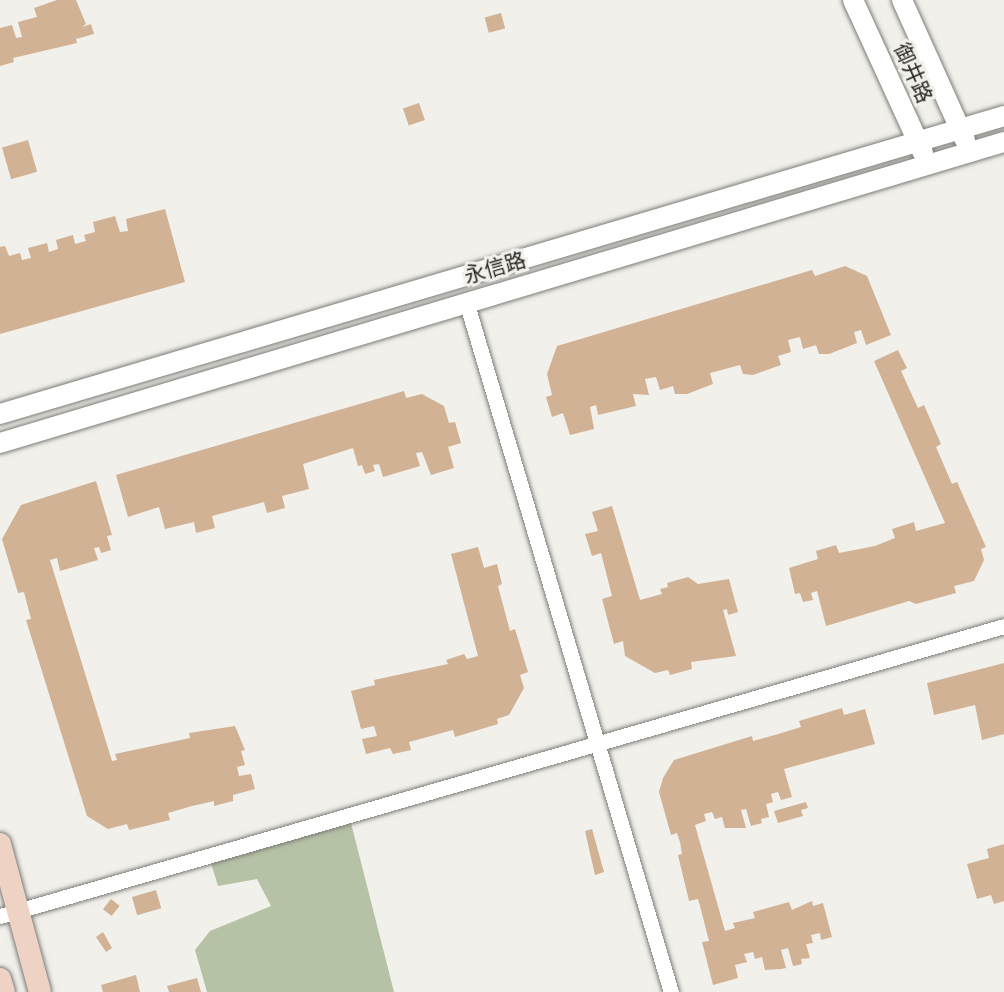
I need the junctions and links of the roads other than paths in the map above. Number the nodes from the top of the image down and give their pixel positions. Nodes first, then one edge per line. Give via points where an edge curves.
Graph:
1 (853, 0) edge
2 (902, 0) edge
3 (1004, 116) edge
4 (960, 129) junction
5 (918, 142) junction
6 (1004, 142) edge
7 (971, 153) junction
8 (929, 166) junction
9 (466, 301) junction
10 (0, 414) edge
11 (0, 443) edge
12 (1004, 626) edge
13 (597, 745) junction
14 (0, 844) edge
15 (8, 914) edge
16 (0, 979) edge
17 (4, 992) edge
18 (40, 992) edge
19 (671, 992) edge

1 - 5 street, 御井路
2 - 4 street, 御井路
3 - 4 street, 永信路
4 - 5 street, 永信路
4 - 7 street, 御井路
5 - 8 street, 御井路
5 - 10 street, 永信路
6 - 7 street, 永信路
7 - 8 street, 永信路
8 - 9 street, 永信路
9 - 11 street, 永信路
9 - 13 street
12 - 13 street
13 - 15 street
13 - 19 street
14 - 15 main road
15 - 18 main road
16 - 17 main road

